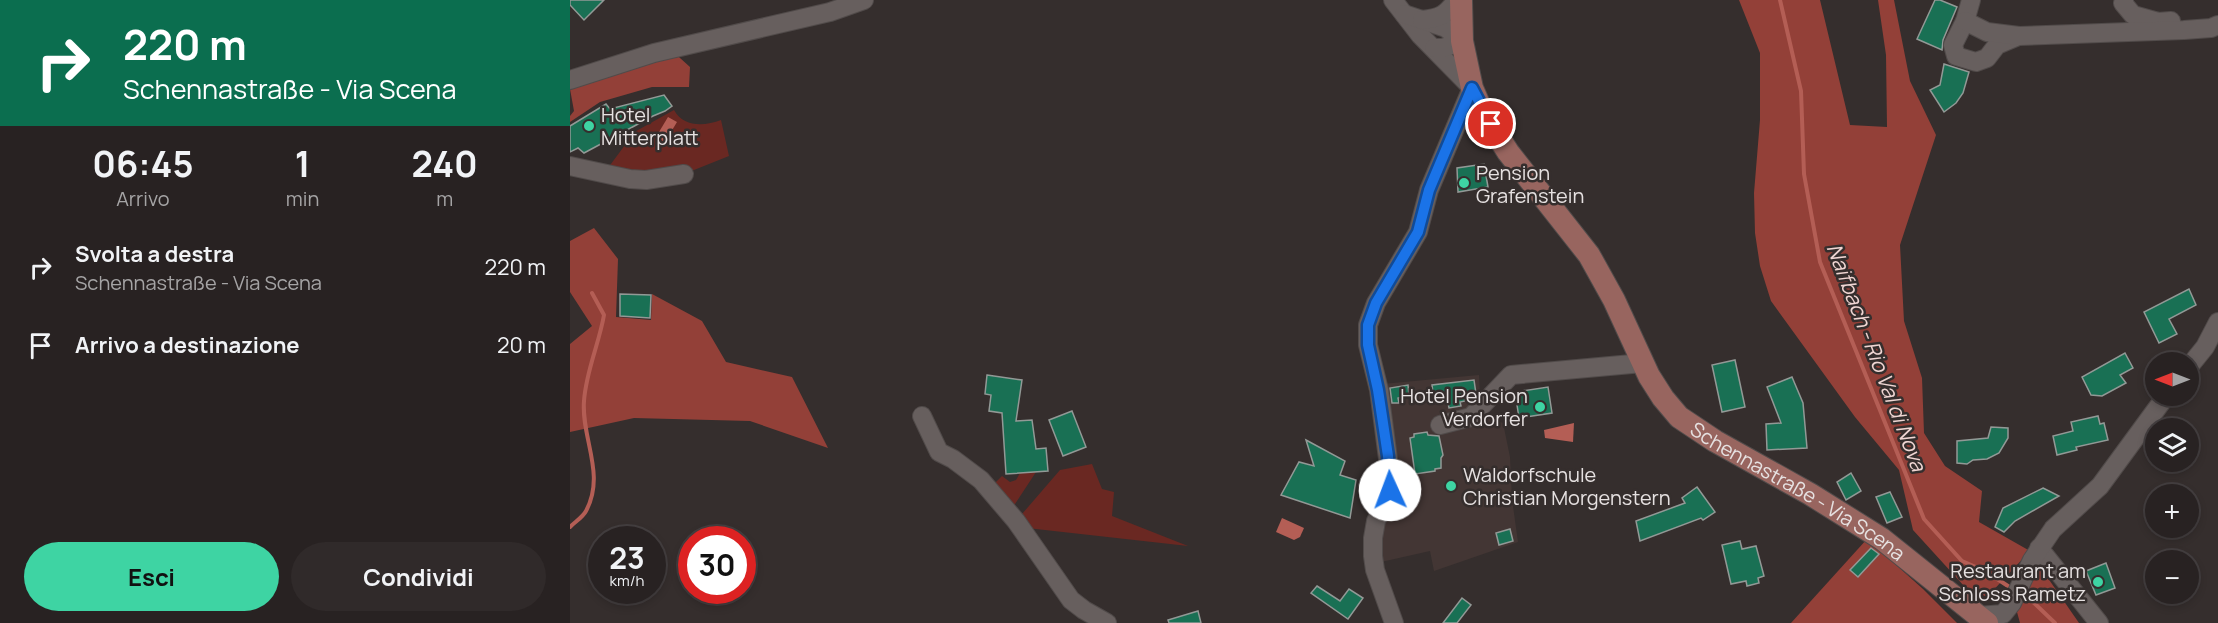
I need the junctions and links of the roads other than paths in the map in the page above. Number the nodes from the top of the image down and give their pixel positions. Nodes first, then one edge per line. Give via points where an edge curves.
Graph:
1 (864, 0) edge
2 (1459, 0) edge
3 (1971, 0) edge
4 (2124, 0) edge
5 (1405, 11) edge
6 (2218, 17) edge
7 (1965, 21) junction
8 (2218, 25) edge
9 (2019, 36) junction
10 (1462, 42) junction
11 (1434, 48) junction
12 (570, 80) edge
13 (1472, 88) junction
14 (570, 166) edge
15 (684, 174) dead end
16 (2218, 322) edge
17 (2199, 354) edge
18 (1643, 363) junction
19 (2159, 406) edge
20 (922, 416) dead end
21 (1440, 425) dead end
22 (2036, 554) junction
23 (1993, 617) edge
24 (1107, 623) edge
25 (1394, 623) edge
26 (2098, 623) edge

1 - 12 street via 830,12 654,53
2 - 5 street via 1438,18
2 - 10 main road, Schennastraße - Via Scena
3 - 7 street
4 - 6 street via 2133,15 2158,22
5 - 10 street via 1446,28
5 - 11 street, Schennastraße - Via Scena
7 - 9 street via 1987,32
7 - 9 street via 1953,45 1956,56 1966,60 1987,58 1997,45
8 - 9 street via 2184,30
10 - 11 street
10 - 13 main road, Schennastraße - Via Scena
11 - 13 street, Schennastraße - Via Scena
13 - 18 main road, Schennastraße - Via Scena via 1508,152 1589,255
13 - 25 street via 1429,190 1418,232 1376,303 1368,325 1390,474 1390,490 1376,521 1373,556
14 - 15 street via 630,179
16 - 17 street
18 - 21 street via 1511,375 1470,417
18 - 23 main road, Schennastraße - Via Scena via 1679,417 1882,538
19 - 22 street via 2100,486 2053,529
20 - 24 street via 939,452 981,480 1016,521 1071,600
22 - 23 street
22 - 26 street

